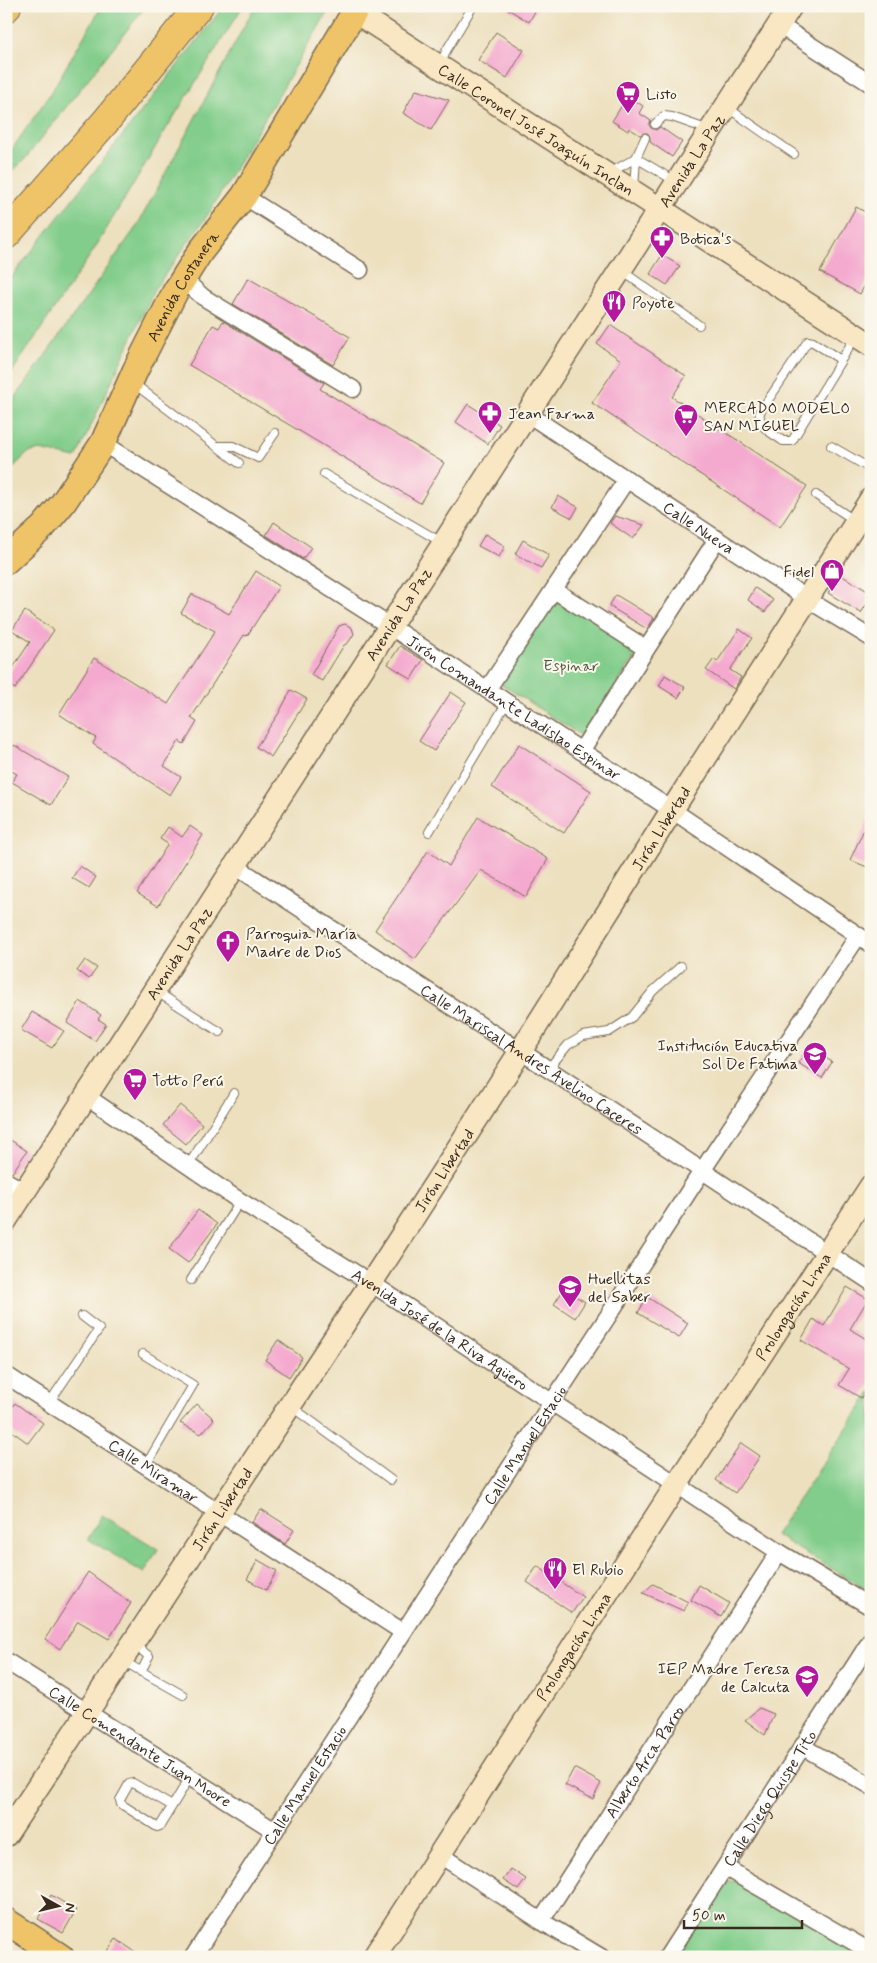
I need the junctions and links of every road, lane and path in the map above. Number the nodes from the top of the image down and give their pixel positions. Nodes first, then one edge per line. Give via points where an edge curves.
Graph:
1 (199, 6) edge
2 (472, 6) edge
3 (356, 9) edge
4 (785, 16) edge
5 (441, 66) junction
6 (871, 84) edge
7 (726, 106) junction
8 (655, 124) dead end
9 (711, 131) junction
10 (645, 138) dead end
11 (794, 154) dead end
12 (636, 158) junction
13 (606, 175) junction
14 (677, 182) junction
15 (633, 192) junction
16 (244, 196) junction
17 (659, 210) junction
18 (6, 235) edge
19 (360, 270) dead end
20 (621, 270) junction
21 (183, 279) junction
22 (699, 325) dead end
23 (863, 340) edge
24 (841, 360) junction
25 (130, 382) junction
26 (353, 390) dead end
27 (528, 414) junction
28 (274, 433) dead end
29 (103, 443) junction
30 (216, 446) junction
31 (831, 446) dead end
32 (239, 463) dead end
33 (871, 470) edge
34 (324, 474) dead end
35 (627, 479) junction
36 (816, 495) dead end
37 (871, 499) edge
38 (856, 522) junction
39 (717, 539) junction
40 (445, 544) junction
41 (6, 561) edge
42 (554, 590) junction
43 (806, 598) junction
44 (391, 627) junction
45 (871, 638) edge
46 (645, 648) junction
47 (487, 690) junction
48 (507, 702) junction
49 (581, 750) junction
50 (672, 810) junction
51 (429, 832) dead end
52 (235, 866) junction
53 (865, 940) edge
54 (681, 966) dead end
55 (154, 991) junction
56 (220, 1032) dead end
57 (520, 1052) junction
58 (548, 1069) junction
59 (234, 1093) dead end
60 (86, 1096) junction
61 (188, 1166) junction
62 (702, 1171) junction
63 (15, 1186) edge
64 (871, 1186) edge
65 (240, 1201) junction
66 (6, 1220) edge
67 (827, 1254) junction
68 (191, 1280) dead end
69 (871, 1282) edge
70 (371, 1283) junction
71 (82, 1316) dead end
72 (143, 1354) dead end
73 (6, 1375) edge
74 (49, 1403) junction
75 (553, 1403) junction
76 (290, 1406) junction
77 (146, 1465) junction
78 (391, 1480) dead end
79 (677, 1484) junction
80 (220, 1513) junction
81 (779, 1552) junction
82 (871, 1607) edge
83 (403, 1632) junction
84 (871, 1640) edge
85 (127, 1651) junction
86 (6, 1661) edge
87 (141, 1672) junction
88 (183, 1696) dead end
89 (86, 1712) junction
90 (803, 1747) junction
91 (190, 1777) junction
92 (871, 1786) edge
93 (172, 1806) junction
94 (275, 1831) junction
95 (6, 1835) edge
96 (440, 1855) junction
97 (726, 1868) junction
98 (6, 1921) edge
99 (541, 1921) junction
100 (871, 1952) edge
101 (61, 1957) edge
102 (193, 1957) edge
103 (374, 1957) edge
104 (601, 1957) edge
105 (667, 1957) edge

1 - 18 highway via 106,121
2 - 5 lane
3 - 5 street, Calle Coronel José Joaquín Inclan
3 - 16 main road, Avenida Costanera
4 - 6 street
4 - 7 street, Avenida La Paz
5 - 13 street, Calle Coronel José Joaquín Inclan
7 - 9 street, Avenida La Paz
7 - 11 lane
8 - 9 lane via 664,116 672,117
9 - 14 street, Avenida La Paz
10 - 12 lane
12 - 13 lane
12 - 14 lane
12 - 15 lane
13 - 15 street, Calle Coronel José Joaquín Inclan
14 - 17 street, Avenida La Paz
15 - 17 street, Calle Coronel José Joaquín Inclan
16 - 19 street
16 - 21 main road, Avenida Costanera
17 - 20 street, Avenida La Paz
17 - 23 street, Calle Coronel José Joaquín Inclan
20 - 22 lane
20 - 27 street, Avenida La Paz
21 - 25 main road, Avenida Costanera
21 - 26 street via 203,296
23 - 24 lane
24 - 24 lane via 792,441 783,442 761,424 760,412 808,341
25 - 29 main road, Avenida Costanera
25 - 30 lane
27 - 35 street, Calle Nueva
27 - 40 street, Avenida La Paz
28 - 30 lane via 258,458 233,446
29 - 41 main road, Avenida Costanera via 58,509
29 - 44 street, Jirón Comandante Ladislao Espinar
30 - 32 lane
31 - 33 lane
34 - 40 lane
35 - 39 street, Calle Nueva
35 - 42 street
36 - 38 lane
37 - 38 street, Jirón Libertad
38 - 43 street, Jirón Libertad
39 - 43 street, Calle Nueva
39 - 46 street
40 - 44 street, Avenida La Paz
42 - 46 street
42 - 47 street
43 - 45 street, Calle Nueva
43 - 50 street, Jirón Libertad
44 - 47 street, Jirón Comandante Ladislao Espinar
44 - 52 street, Avenida La Paz
46 - 49 street
47 - 48 street, Jirón Comandante Ladislao Espinar
48 - 49 street, Jirón Comandante Ladislao Espinar
48 - 51 lane
49 - 50 street, Jirón Comandante Ladislao Espinar
50 - 53 street, Jirón Comandante Ladislao Espinar
50 - 57 street, Jirón Libertad
52 - 55 street, Avenida La Paz
52 - 57 street, Calle Mariscal Andres Avelino Caceres
53 - 62 street, Calle Manuel Estacio
54 - 58 lane via 653,991 632,1017 609,1032 583,1036 568,1045
55 - 56 lane
55 - 60 street, Avenida La Paz
57 - 58 street, Calle Mariscal Andres Avelino Caceres
57 - 70 street, Jirón Libertad
58 - 62 street, Calle Mariscal Andres Avelino Caceres
59 - 61 lane
60 - 61 street, Avenida José de la Riva Agüero
60 - 63 street, Avenida La Paz
61 - 65 street, Avenida José de la Riva Agüero
62 - 67 street, Calle Mariscal Andres Avelino Caceres
62 - 75 street, Calle Manuel Estacio
63 - 66 street, Avenida La Paz
64 - 67 street, Prolongación Lima
65 - 68 lane
65 - 70 street, Avenida José de la Riva Agüero
67 - 69 street, Calle Mariscal Andres Avelino Caceres
67 - 79 street, Prolongación Lima
70 - 75 street, Avenida José de la Riva Agüero
70 - 76 street, Jirón Libertad
71 - 74 lane via 100,1329
72 - 77 lane via 193,1385
73 - 74 street, Calle Miramar
74 - 77 street, Calle Miramar
75 - 79 street, Avenida José de la Riva Agüero
75 - 83 street, Calle Manuel Estacio
76 - 78 lane
76 - 80 street, Jirón Libertad
77 - 80 street, Calle Miramar
79 - 81 street, Avenida José de la Riva Agüero
79 - 96 street, Prolongación Lima
80 - 83 street, Calle Miramar
80 - 85 street, Jirón Libertad
81 - 82 street, Avenida José de la Riva Agüero
81 - 99 street, Alberto Arca Parro
83 - 94 street, Calle Manuel Estacio
84 - 90 street, Calle Diego Quispe Tito
85 - 87 lane
85 - 87 lane via 149,1656
85 - 89 street, Jirón Libertad
86 - 89 street, Calle Comendante Juan Moore
87 - 88 lane
89 - 91 street, Calle Comendante Juan Moore
89 - 95 street, Jirón Libertad
90 - 92 street
90 - 97 street, Calle Diego Quispe Tito
91 - 93 lane
91 - 94 street, Calle Comendante Juan Moore
93 - 93 lane via 133,1783 129,1784 120,1800 121,1804 157,1827
94 - 102 street, Calle Manuel Estacio
96 - 99 street
96 - 103 street, Prolongación Lima
97 - 100 street
97 - 105 street, Calle Diego Quispe Tito
98 - 101 main road
99 - 104 street

